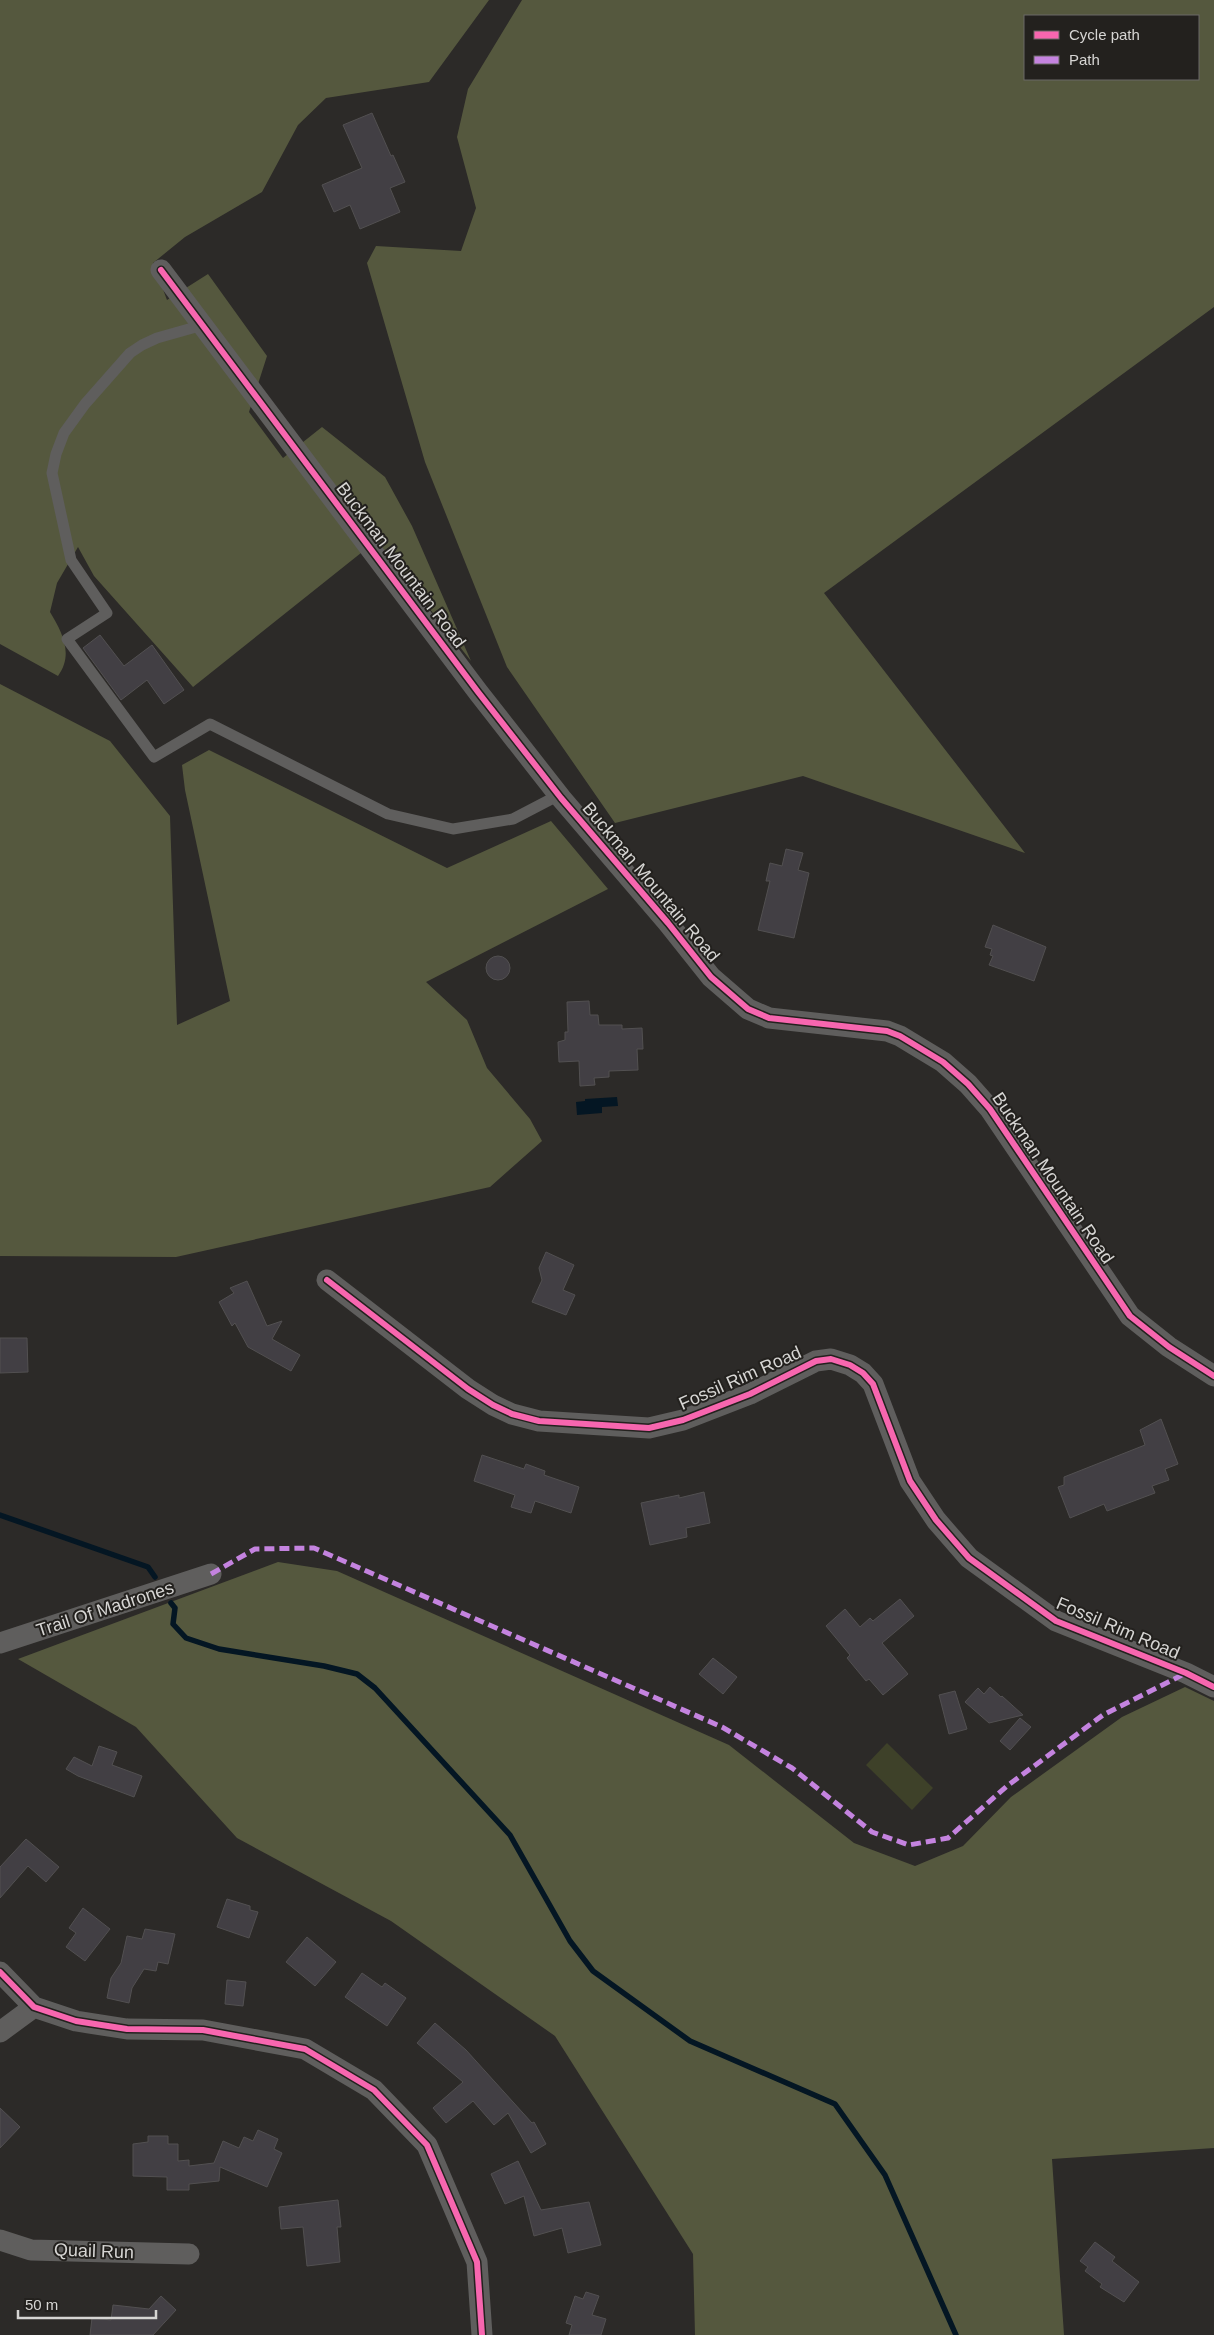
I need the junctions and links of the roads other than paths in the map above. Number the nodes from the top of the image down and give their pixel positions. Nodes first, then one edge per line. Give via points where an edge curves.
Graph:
1 (161, 270) dead end
2 (203, 325) junction
3 (558, 795) junction
4 (327, 1280) dead end
5 (1214, 1376) edge
6 (211, 1574) dead end
7 (0, 1643) edge
8 (1214, 1687) edge
9 (0, 1972) edge
10 (34, 2007) junction
11 (0, 2032) edge
12 (0, 2240) edge
13 (189, 2254) dead end
14 (482, 2335) edge

1 - 2 street, Buckman Mountain Road
2 - 3 street, Buckman Mountain Road
2 - 3 lane via 157,338 130,353 64,433 52,473 71,560 107,613 67,639 154,757 210,724 388,814 452,829 513,819
3 - 5 street, Buckman Mountain Road via 712,977 748,1009 780,1020 887,1031 918,1045 956,1073 990,1109 1130,1316 1169,1347
4 - 8 street, Fossil Rim Road via 493,1406 539,1421 648,1428 683,1420 733,1400 816,1360 831,1359 850,1365 863,1372 874,1384 910,1481 936,1520 969,1558 1056,1621
6 - 7 street, Trail Of Madrones
9 - 10 street
10 - 11 street
10 - 14 street via 76,2021 127,2029 203,2030 305,2049 374,2090 427,2145 477,2262
12 - 13 street, Quail Run via 31,2250

